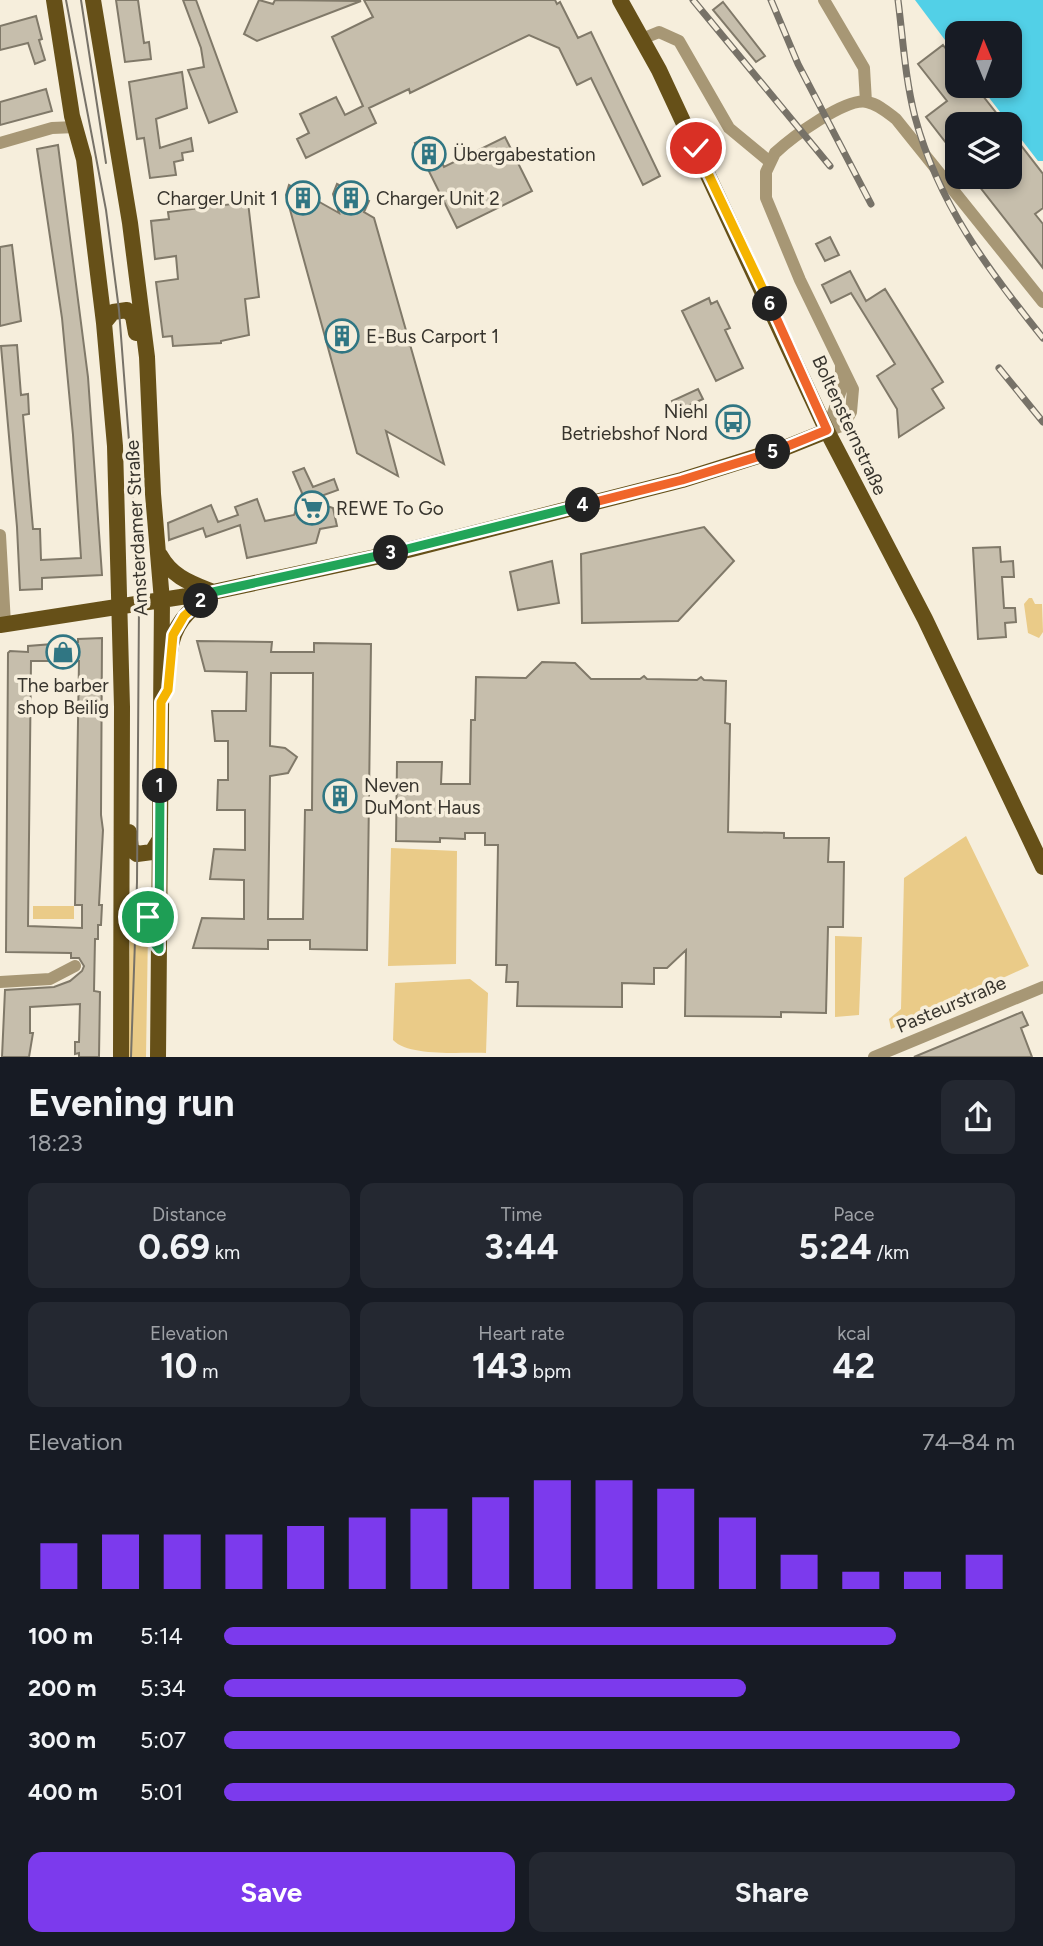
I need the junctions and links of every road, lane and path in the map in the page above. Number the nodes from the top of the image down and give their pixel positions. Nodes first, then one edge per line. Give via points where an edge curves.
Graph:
1 (54, 0) edge
2 (93, 0) edge
3 (621, 0) edge
4 (824, 0) edge
5 (642, 39) junction
6 (866, 102) junction
7 (76, 127) junction
8 (0, 143) edge
9 (770, 162) junction
10 (1043, 302) edge
11 (104, 323) junction
12 (147, 357) junction
13 (841, 366) junction
14 (827, 430) junction
15 (0, 535) edge
16 (159, 552) junction
17 (213, 592) junction
18 (162, 601) junction
19 (120, 606) junction
20 (2, 624) edge
21 (161, 702) junction
22 (122, 817) junction
23 (160, 839) junction
24 (1043, 867) edge
25 (122, 922) junction
26 (159, 949) junction
27 (75, 966) dead end
28 (0, 982) edge
29 (1043, 987) edge
30 (121, 1057) edge
31 (158, 1057) edge
32 (874, 1057) edge

1 - 7 main road, Amsterdamer Straße
2 - 12 main road, Amsterdamer Straße via 129,214
3 - 5 main road, Boltensternstraße
4 - 6 street via 864,68
5 - 9 street via 659,32 679,41 729,128
5 - 14 main road, Boltensternstraße
6 - 9 street via 850,103 836,111 783,146
6 - 10 street via 896,119
7 - 8 street via 52,128
7 - 11 main road, Amsterdamer Straße
9 - 13 street via 765,184 769,206
11 - 12 main road via 113,312 130,312 137,344
11 - 19 main road, Amsterdamer Straße via 115,446
12 - 16 main road, Amsterdamer Straße
13 - 14 street via 841,390
13 - 14 street via 853,388 851,412 844,425
14 - 17 main road via 682,480 416,548
14 - 24 main road, Boltensternstraße via 925,619
15 - 20 street
16 - 17 main road via 181,579
16 - 18 main road, Amsterdamer Straße
17 - 18 main road
17 - 21 main road via 184,616 173,635 168,690
18 - 19 main road
18 - 21 main road, Amsterdamer Straße
19 - 20 main road
19 - 22 main road, Amsterdamer Straße
21 - 23 main road, Amsterdamer Straße
22 - 23 main road via 131,849 137,854 152,852
22 - 25 main road, Amsterdamer Straße
23 - 26 main road, Amsterdamer Straße
25 - 26 main road via 131,916 148,917 151,939
25 - 30 main road, Amsterdamer Straße
26 - 31 main road, Amsterdamer Straße
27 - 28 street via 50,979
29 - 32 street, Pasteurstraße

